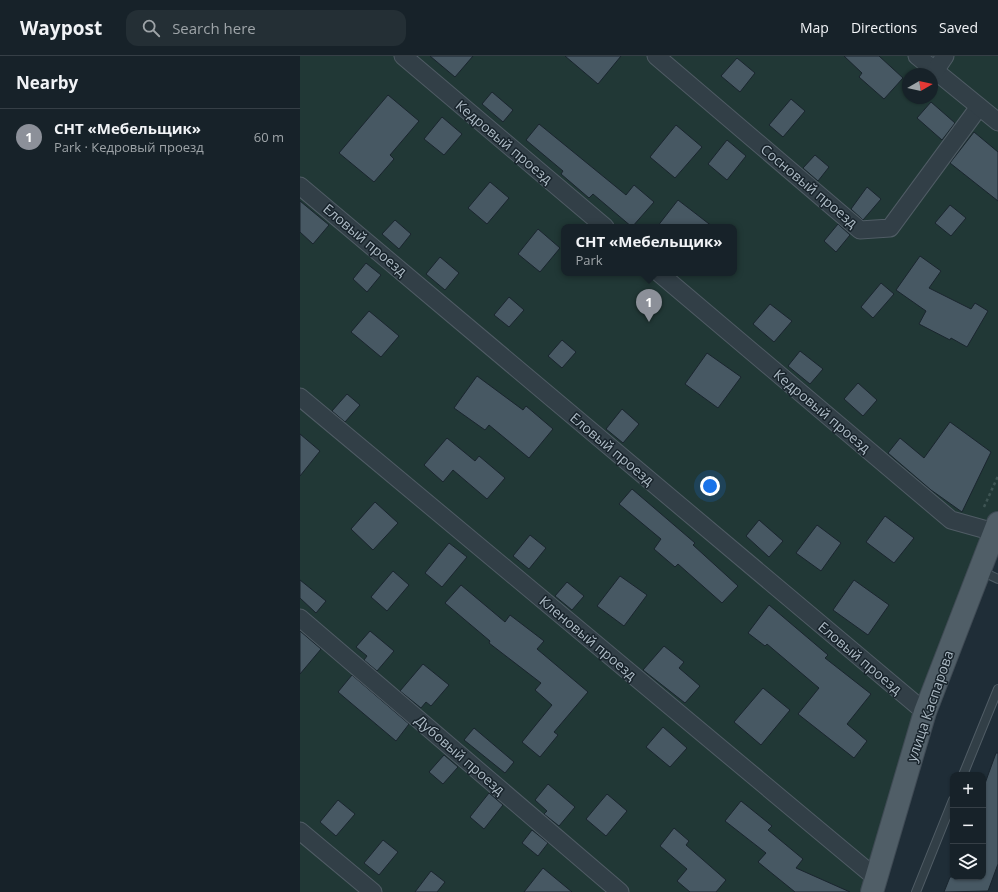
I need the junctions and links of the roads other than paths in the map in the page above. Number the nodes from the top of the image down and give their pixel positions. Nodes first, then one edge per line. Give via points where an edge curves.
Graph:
1 (403, 56) edge
2 (656, 56) edge
3 (917, 56) edge
4 (945, 56) edge
5 (931, 68) edge
6 (937, 68) edge
7 (938, 73) edge
8 (979, 107) junction
9 (998, 122) edge
10 (300, 186) edge
11 (601, 224) edge
12 (663, 276) edge
13 (300, 397) edge
14 (989, 527) edge
15 (989, 575) edge
16 (300, 618) edge
17 (998, 689) edge
18 (996, 700) edge
19 (925, 712) junction
20 (964, 772) edge
21 (950, 807) edge
22 (300, 831) edge
23 (874, 885) edge
24 (373, 892) edge
25 (620, 892) edge
26 (916, 892) edge

1 - 11 street, Кедровый проезд
2 - 8 street, Сосновый проезд via 860,230 890,228
3 - 5 street
4 - 6 street
7 - 8 street
8 - 9 street
10 - 19 street, Еловый проезд
12 - 14 street, Кедровый проезд via 950,520
13 - 23 street, Кленовый проезд
14 - 15 main road, улица Каспарова
15 - 19 main road, улица Каспарова
16 - 25 street, Дубовый проезд
17 - 18 lane
18 - 20 lane
19 - 23 main road, улица Каспарова
21 - 26 lane
22 - 24 street

